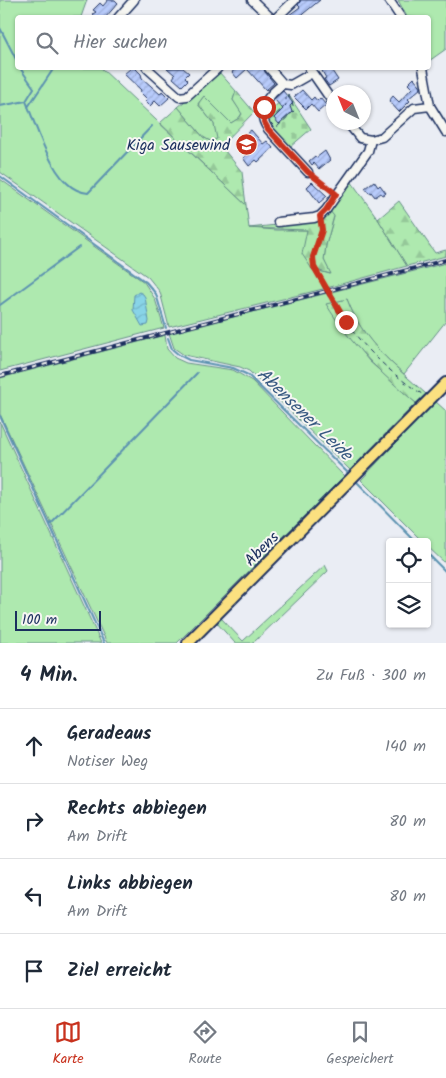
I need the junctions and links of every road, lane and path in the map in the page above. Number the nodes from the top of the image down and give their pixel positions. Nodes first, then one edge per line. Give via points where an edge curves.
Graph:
1 (134, 0) edge
2 (252, 0) edge
3 (295, 0) edge
4 (389, 0) edge
5 (121, 15) edge
6 (273, 15) edge
7 (278, 15) edge
8 (399, 15) edge
9 (151, 70) edge
10 (216, 70) edge
11 (271, 70) edge
12 (311, 70) edge
13 (423, 70) edge
14 (283, 84) junction
15 (326, 92) edge
16 (430, 106) junction
17 (269, 121) joint
18 (354, 130) edge
19 (446, 132) edge
20 (371, 140) junction
21 (308, 172) joint
22 (336, 194) junction
23 (320, 216) junction
24 (278, 222) dead end
25 (446, 383) edge
26 (426, 397) dead end
27 (188, 643) edge

1 - 5 street
2 - 6 street
3 - 7 street
4 - 8 street
9 - 10 street via 180,97 186,96
11 - 14 street
12 - 14 street via 292,85
12 - 15 street
13 - 16 street
14 - 21 street via 267,98 264,122
16 - 19 street
16 - 20 street via 414,108 382,137
17 - 17 path via 286,105 288,94 294,111 276,128
18 - 20 street via 360,138
20 - 22 street via 368,151
21 - 22 path
22 - 23 street
23 - 24 street
23 - 26 path via 322,230 313,257 314,267 336,307 384,366
25 - 27 main road, Abens

